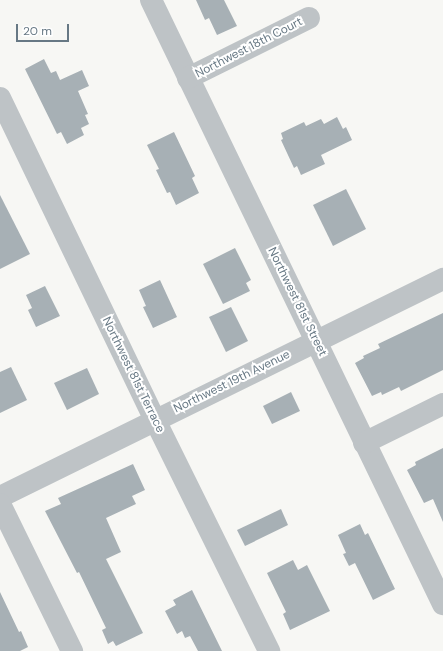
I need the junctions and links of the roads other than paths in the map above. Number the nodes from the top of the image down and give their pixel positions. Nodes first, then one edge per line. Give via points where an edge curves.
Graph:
1 (151, 0) edge
2 (309, 18) dead end
3 (188, 78) junction
4 (0, 98) edge
5 (443, 280) edge
6 (316, 341) junction
7 (443, 404) edge
8 (155, 420) junction
9 (364, 444) junction
10 (0, 497) edge
11 (0, 504) edge
12 (443, 604) edge
13 (72, 651) edge
14 (269, 651) edge

1 - 3 street, Northwest 81st Street
2 - 3 street, Northwest 18th Court
3 - 6 street, Northwest 81st Street
4 - 8 street, Northwest 81st Terrace
5 - 6 street, Northwest 19th Avenue
6 - 8 street, Northwest 19th Avenue
6 - 9 street, Northwest 81st Street
7 - 9 street
8 - 10 street, Northwest 19th Avenue
8 - 14 street, Northwest 81st Terrace
9 - 12 street, Northwest 81st Street
11 - 13 street

